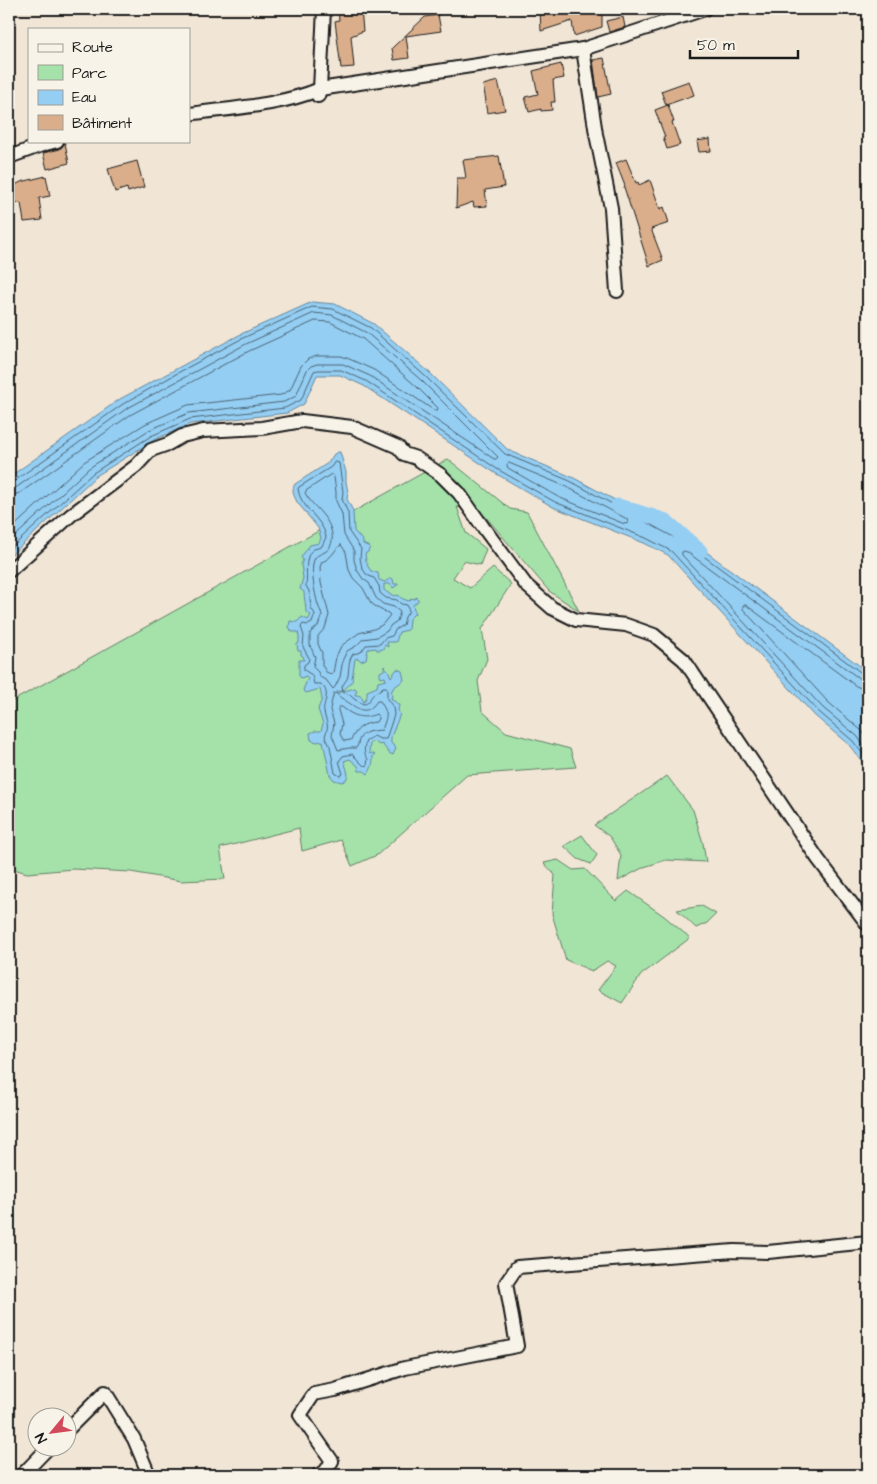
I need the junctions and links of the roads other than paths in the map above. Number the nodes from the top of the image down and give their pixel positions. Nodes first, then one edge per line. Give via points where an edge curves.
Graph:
1 (324, 9) edge
2 (705, 9) edge
3 (583, 49) junction
4 (318, 94) junction
5 (190, 114) edge
6 (54, 142) edge
7 (9, 157) edge
8 (617, 290) dead end
9 (9, 571) edge
10 (868, 925) edge
11 (868, 1242) edge
12 (78, 1419) edge
13 (40, 1456) edge
14 (22, 1475) edge
15 (149, 1475) edge
16 (318, 1475) edge

1 - 4 street
2 - 3 street
3 - 4 street
3 - 8 street via 610,208
4 - 5 street
6 - 7 street
9 - 10 street via 151,450 182,436 302,421 352,427 398,446 404,454 441,475 459,493 526,585 552,608 576,620 626,625 654,635 684,660 818,859
11 - 16 street via 768,1252 734,1251 517,1267 506,1283 517,1346 405,1368 314,1394 300,1415 332,1461 325,1472
12 - 15 street via 105,1392 134,1439
13 - 14 street

